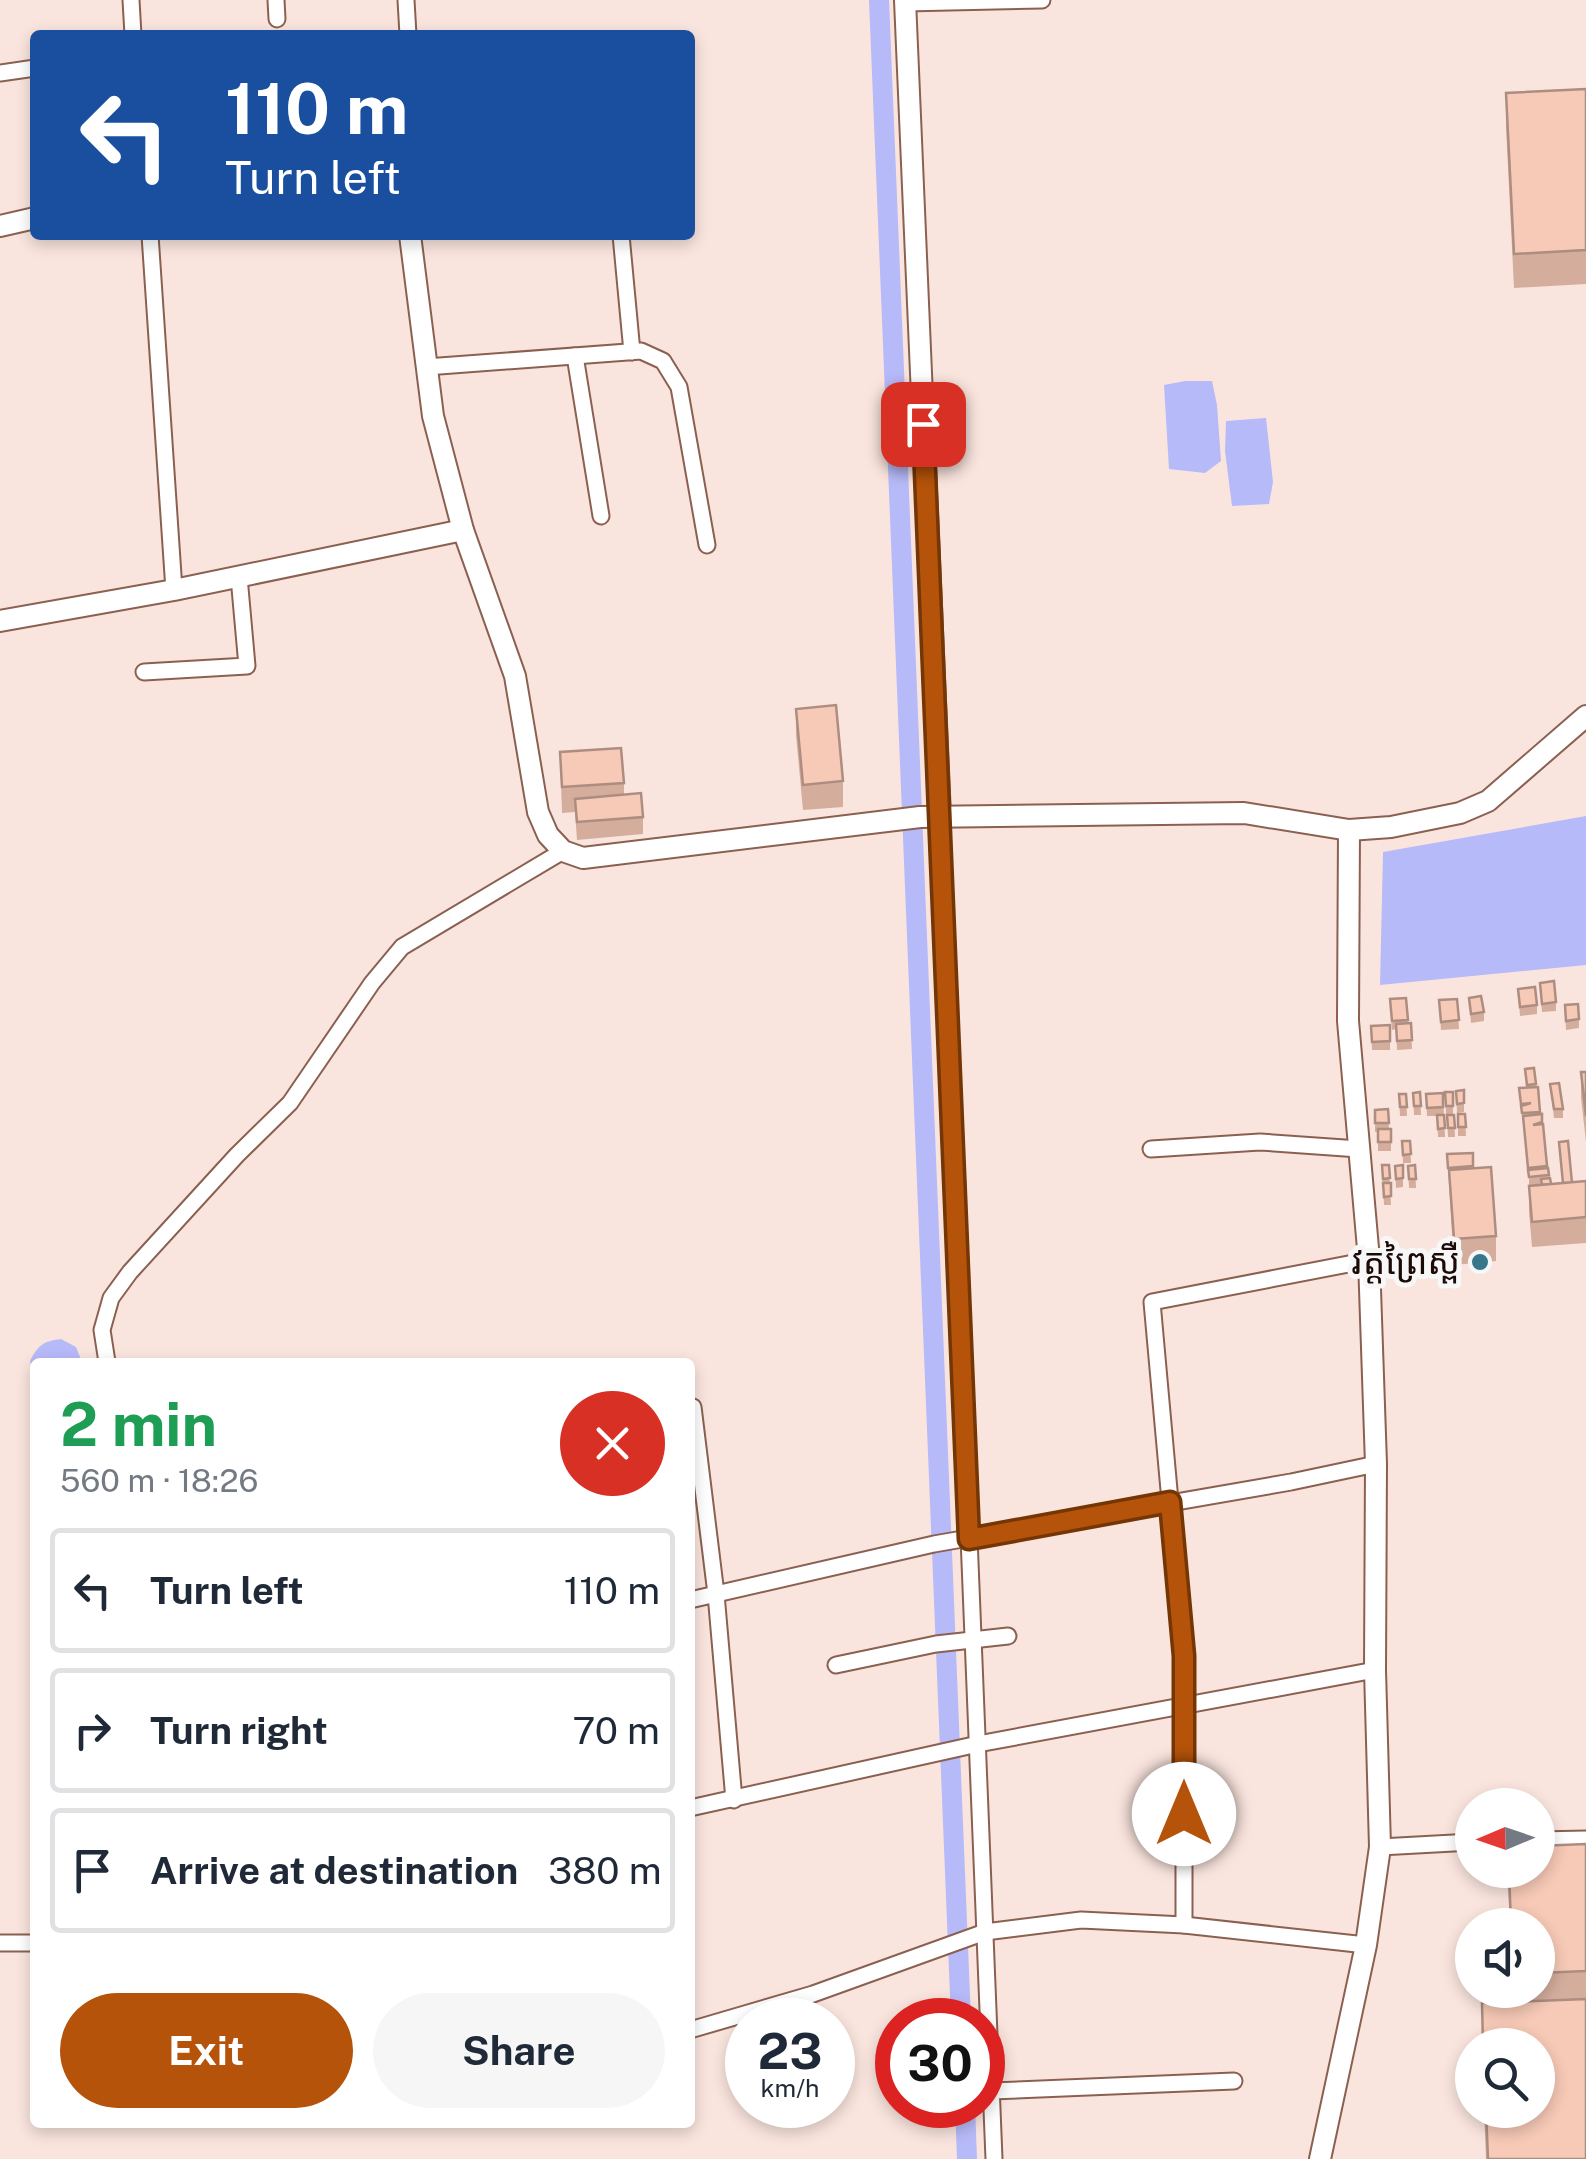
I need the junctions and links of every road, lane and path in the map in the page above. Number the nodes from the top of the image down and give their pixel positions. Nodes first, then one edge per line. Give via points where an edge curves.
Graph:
1 (131, 0) edge
2 (276, 0) edge
3 (406, 0) edge
4 (1042, 0) edge
5 (905, 2) edge
6 (277, 18) dead end
7 (133, 30) edge
8 (408, 30) edge
9 (30, 69) edge
10 (0, 73) edge
11 (30, 219) edge
12 (0, 226) edge
13 (150, 240) edge
14 (411, 240) edge
15 (621, 240) edge
16 (632, 352) junction
17 (575, 356) junction
18 (426, 366) junction
19 (601, 516) dead end
20 (464, 530) junction
21 (707, 545) dead end
22 (239, 576) junction
23 (174, 590) junction
24 (0, 621) edge
25 (144, 672) dead end
26 (1586, 716) edge
27 (921, 818) junction
28 (1348, 830) junction
29 (563, 851) junction
30 (1359, 1148) junction
31 (1151, 1149) dead end
32 (1369, 1260) junction
33 (106, 1358) edge
34 (695, 1423) edge
35 (1376, 1464) junction
36 (1170, 1502) junction
37 (962, 1540) junction
38 (716, 1594) junction
39 (695, 1599) edge
40 (1008, 1636) dead end
41 (966, 1640) junction
42 (836, 1665) dead end
43 (1375, 1670) junction
44 (1185, 1703) junction
45 (978, 1744) junction
46 (734, 1800) junction
47 (695, 1807) edge
48 (1586, 1839) edge
49 (1555, 1840) edge
50 (1455, 1843) edge
51 (1380, 1847) junction
52 (1184, 1925) junction
53 (978, 1934) junction
54 (0, 1943) edge
55 (30, 1943) edge
56 (1366, 1946) junction
57 (984, 1998) edge
58 (695, 2029) edge
59 (1234, 2081) dead end
60 (1005, 2091) edge
61 (993, 2128) edge
62 (994, 2159) edge
63 (1320, 2159) edge

1 - 7 street
2 - 6 street
3 - 8 street
4 - 5 street
5 - 27 street
9 - 10 street
11 - 12 street
13 - 23 street
14 - 18 street
15 - 16 street
16 - 17 street
16 - 21 street via 663,361 679,387
17 - 18 street
17 - 19 street
18 - 20 street
20 - 22 street
20 - 29 street via 514,676 538,812
22 - 23 street
22 - 25 street via 246,666
23 - 24 street
26 - 28 street via 1488,800 1460,813
27 - 28 street via 1244,814
27 - 29 street via 584,858
27 - 37 street
28 - 30 street via 1348,1021
29 - 33 street via 402,947 290,1103 111,1298 102,1330
30 - 31 street via 1260,1142
30 - 32 street
32 - 35 street
32 - 36 street via 1152,1302
34 - 38 street
35 - 36 street
35 - 43 street
36 - 37 street
36 - 44 street
37 - 38 street
37 - 41 street
38 - 39 street
38 - 46 street
40 - 41 street
41 - 42 street
41 - 45 street
43 - 44 street
43 - 51 street
44 - 45 street
44 - 52 street
45 - 46 street
45 - 53 street
46 - 47 street
48 - 49 street
50 - 51 street
51 - 56 street
52 - 53 street via 1081,1920
52 - 56 street
53 - 57 street
53 - 58 street
54 - 55 street
56 - 63 street
59 - 60 street
61 - 62 street

